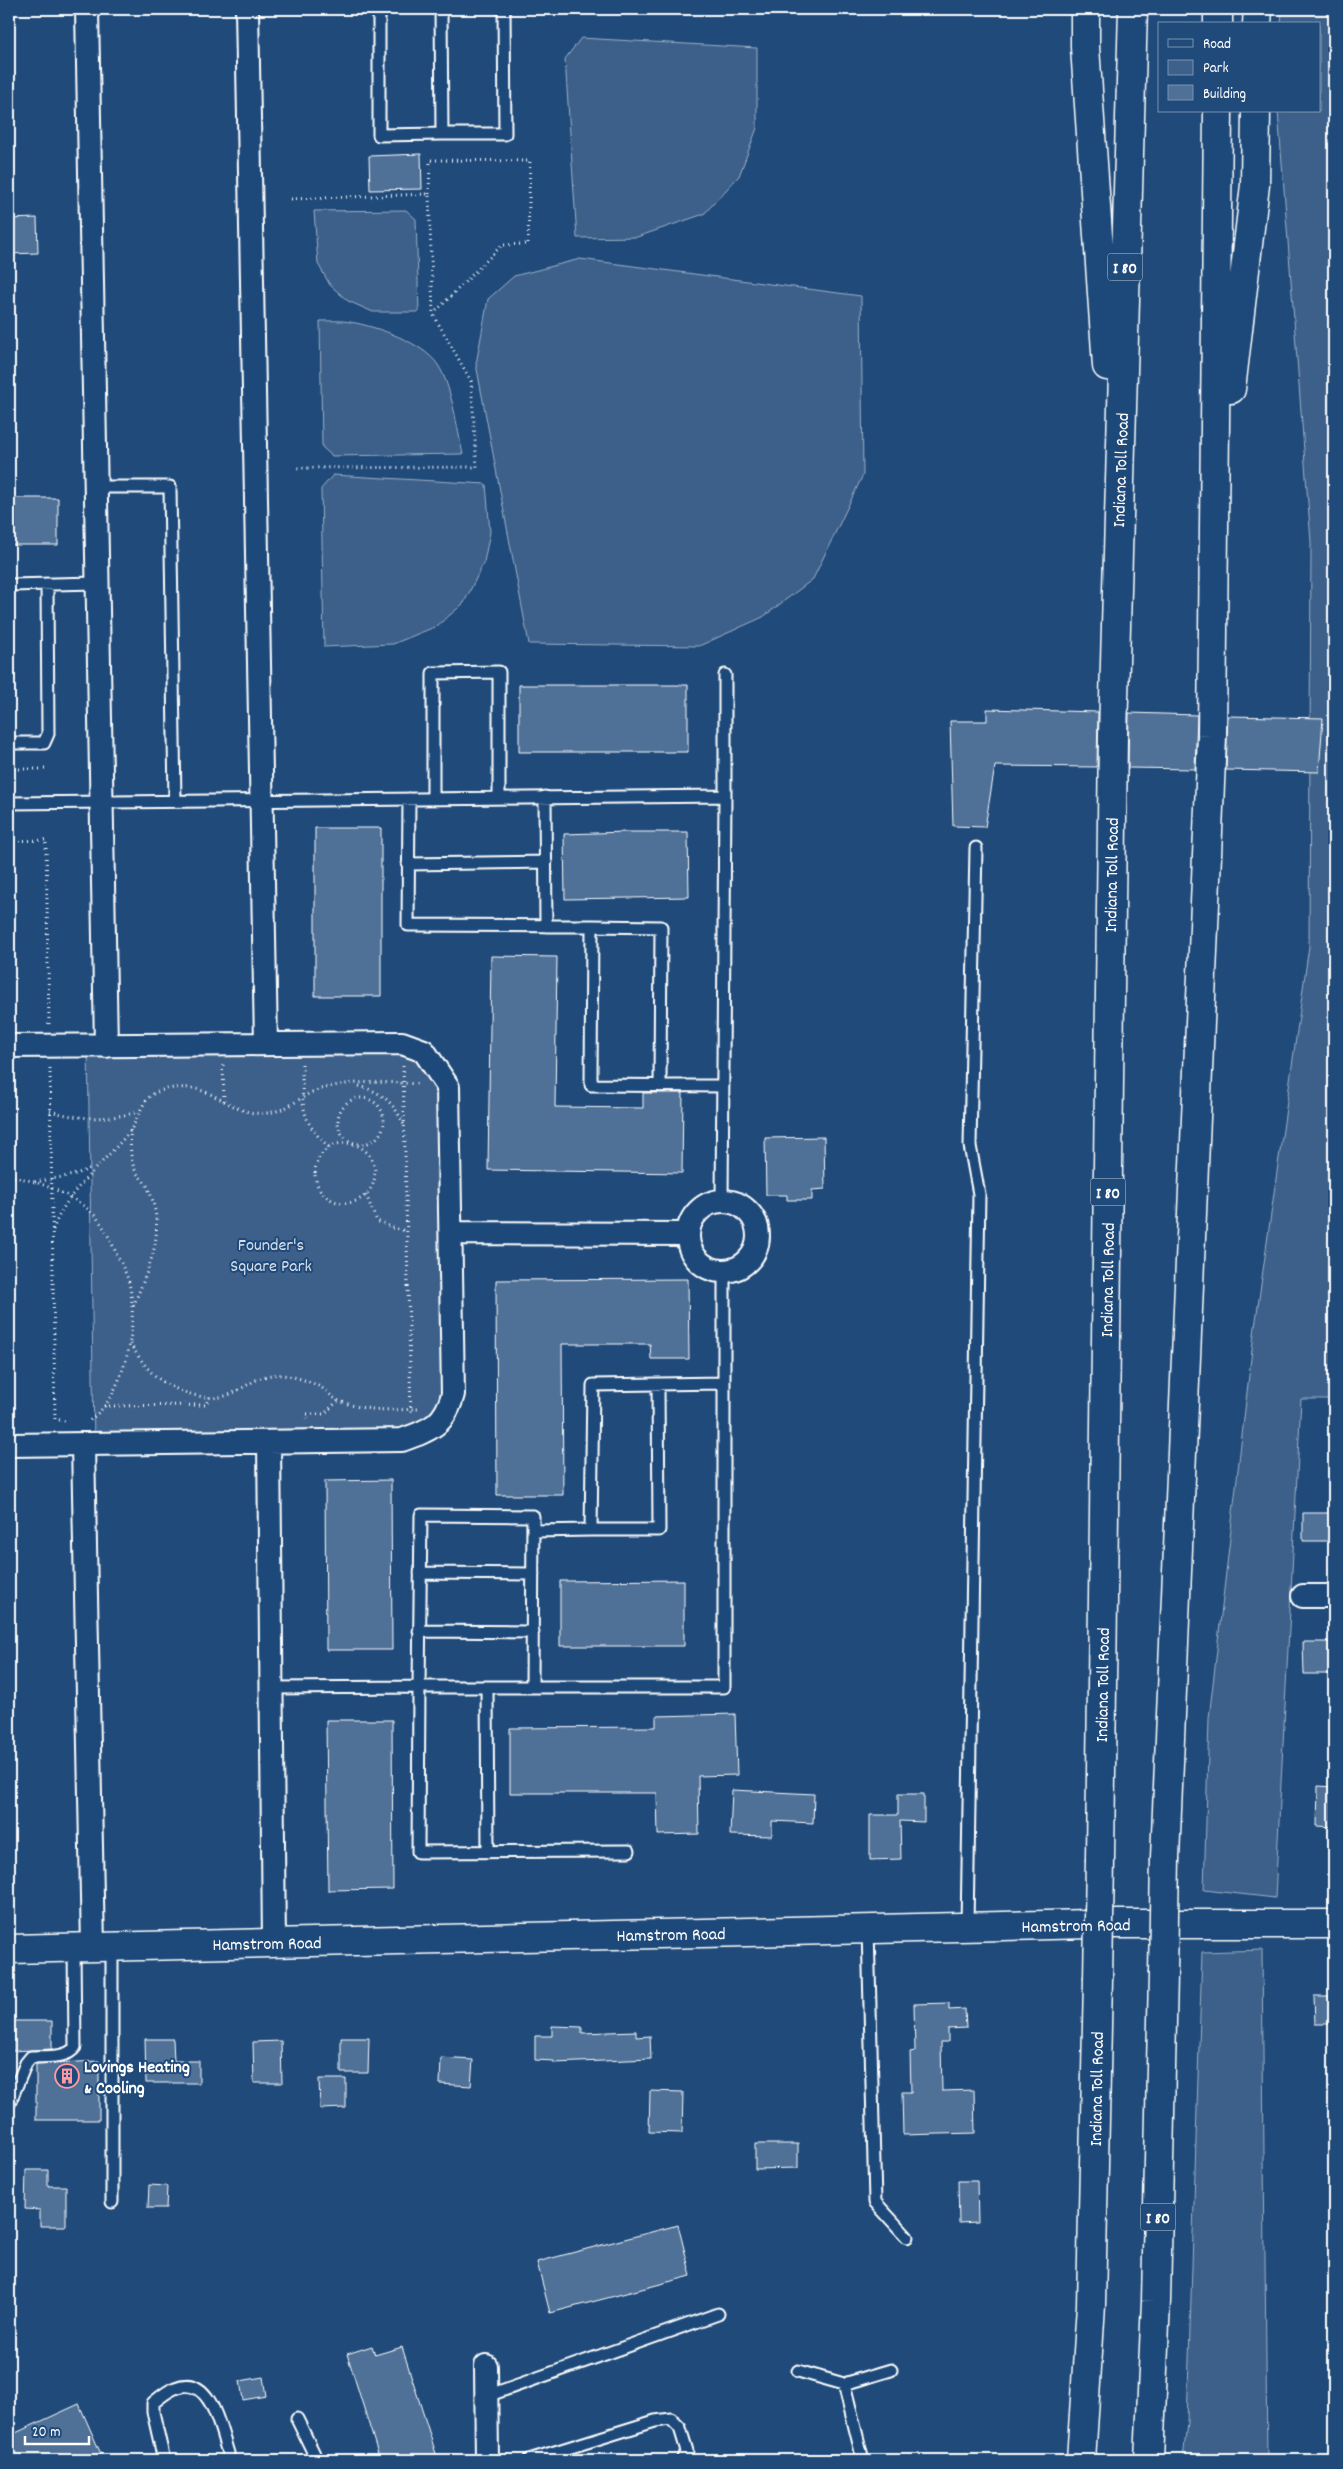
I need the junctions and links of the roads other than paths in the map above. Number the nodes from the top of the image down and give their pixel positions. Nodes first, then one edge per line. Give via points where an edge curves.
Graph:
1 (87, 9) edge
2 (247, 9) edge
3 (379, 9) edge
4 (441, 9) edge
5 (504, 9) edge
6 (1085, 9) edge
7 (1133, 9) edge
8 (1218, 9) edge
9 (1258, 9) edge
10 (1218, 22) edge
11 (1257, 22) edge
12 (1218, 112) edge
13 (1256, 112) edge
14 (442, 134) junction
15 (96, 487) junction
16 (1216, 524) junction
17 (1118, 526) junction
18 (98, 583) junction
19 (47, 584) junction
20 (9, 585) edge
21 (725, 675) dead end
22 (9, 743) edge
23 (725, 796) junction
24 (545, 797) junction
25 (433, 798) junction
26 (499, 798) junction
27 (409, 799) junction
28 (174, 800) junction
29 (262, 800) junction
30 (102, 801) junction
31 (9, 803) edge
32 (976, 848) dead end
33 (546, 862) junction
34 (408, 864) junction
35 (546, 926) junction
36 (592, 926) junction
37 (266, 1044) junction
38 (9, 1046) edge
39 (106, 1046) junction
40 (660, 1086) junction
41 (723, 1086) junction
42 (722, 1201) junction
43 (451, 1233) junction
44 (688, 1234) junction
45 (724, 1271) junction
46 (723, 1383) junction
47 (658, 1384) junction
48 (81, 1434) junction
49 (269, 1442) junction
50 (9, 1445) edge
51 (591, 1530) junction
52 (534, 1531) junction
53 (420, 1573) junction
54 (533, 1574) junction
55 (1303, 1596) dead end
56 (1334, 1596) edge
57 (419, 1631) junction
58 (533, 1632) junction
59 (418, 1687) junction
60 (487, 1687) junction
61 (532, 1687) junction
62 (271, 1688) junction
63 (629, 1851) dead end
64 (488, 1852) junction
65 (1334, 1924) edge
66 (966, 1927) junction
67 (868, 1929) junction
68 (274, 1943) junction
69 (93, 1947) junction
70 (9, 1949) edge
71 (9, 2104) edge
72 (112, 2202) dead end
73 (907, 2238) dead end
74 (718, 2314) dead end
75 (486, 2366) dead end
76 (891, 2370) dead end
77 (798, 2371) dead end
78 (844, 2384) junction
79 (487, 2396) junction
80 (297, 2419) dead end
81 (164, 2460) edge
82 (228, 2460) edge
83 (317, 2460) edge
84 (487, 2460) edge
85 (529, 2460) edge
86 (682, 2460) edge
87 (863, 2460) edge
88 (1082, 2460) edge
89 (1149, 2460) edge

1 - 15 street
2 - 29 street
3 - 14 lane via 379,135
4 - 14 lane
5 - 14 lane via 505,134
6 - 17 main road via 1085,57
7 - 17 main road, Indiana Toll Road / I 80
8 - 10 main road
9 - 11 main road
12 - 16 main road, I 80
13 - 16 main road via 1255,185
15 - 18 street
15 - 28 lane via 170,487
16 - 89 main road, I 80, bridge via 1212,736 1165,1858 1156,2301
17 - 88 main road, Indiana Toll Road / I 80, bridge via 1098,1979 1091,2305
18 - 19 lane
18 - 30 street
19 - 20 lane
19 - 22 lane via 48,734 44,743
21 - 23 lane
23 - 24 lane
23 - 41 lane
24 - 26 lane
24 - 33 lane
25 - 26 lane
25 - 26 lane via 433,673 499,672
25 - 27 lane
27 - 29 lane
27 - 34 lane
28 - 29 lane
28 - 30 lane
29 - 37 street
30 - 31 lane
30 - 39 street
32 - 66 lane via 970,1146 979,1194
33 - 34 lane
33 - 35 lane
34 - 35 lane via 408,925
35 - 36 lane
36 - 40 lane via 661,927
36 - 40 lane via 591,1086
37 - 39 street
37 - 43 street via 402,1043 424,1051 448,1086
38 - 39 street
40 - 41 lane
41 - 42 lane
42 - 44 street via 703,1208 695,1215
42 - 45 street via 733,1202 751,1215 758,1235 754,1251 744,1264
43 - 44 street
43 - 49 street via 453,1394 448,1412 430,1430 402,1440
44 - 45 street via 694,1256 712,1269
45 - 46 lane
46 - 47 lane
46 - 61 lane via 724,1687
47 - 51 lane via 593,1384
47 - 51 lane via 659,1530
48 - 49 street
48 - 50 street
48 - 69 street
49 - 62 street
51 - 52 lane
52 - 53 lane via 534,1516 421,1515
52 - 54 lane
53 - 54 lane
53 - 57 lane
54 - 58 lane
55 - 56 street
57 - 58 lane
57 - 59 lane
58 - 61 lane
59 - 60 lane
59 - 62 lane
59 - 64 lane via 418,1852
60 - 61 lane
60 - 64 lane
62 - 68 street
63 - 64 lane
65 - 66 main road, Hamstrom Road
66 - 67 main road, Hamstrom Road
67 - 68 main road, Hamstrom Road
67 - 73 lane via 875,2202
68 - 69 main road, Hamstrom Road
69 - 70 main road, Hamstrom Road
69 - 71 lane via 71,2052 31,2057
69 - 72 lane
74 - 79 lane
75 - 79 street
76 - 78 lane
77 - 78 lane
78 - 87 lane
79 - 84 street
80 - 83 lane
81 - 82 lane via 152,2403 174,2388 188,2384 210,2398
85 - 86 lane via 671,2419 680,2428 687,2451

